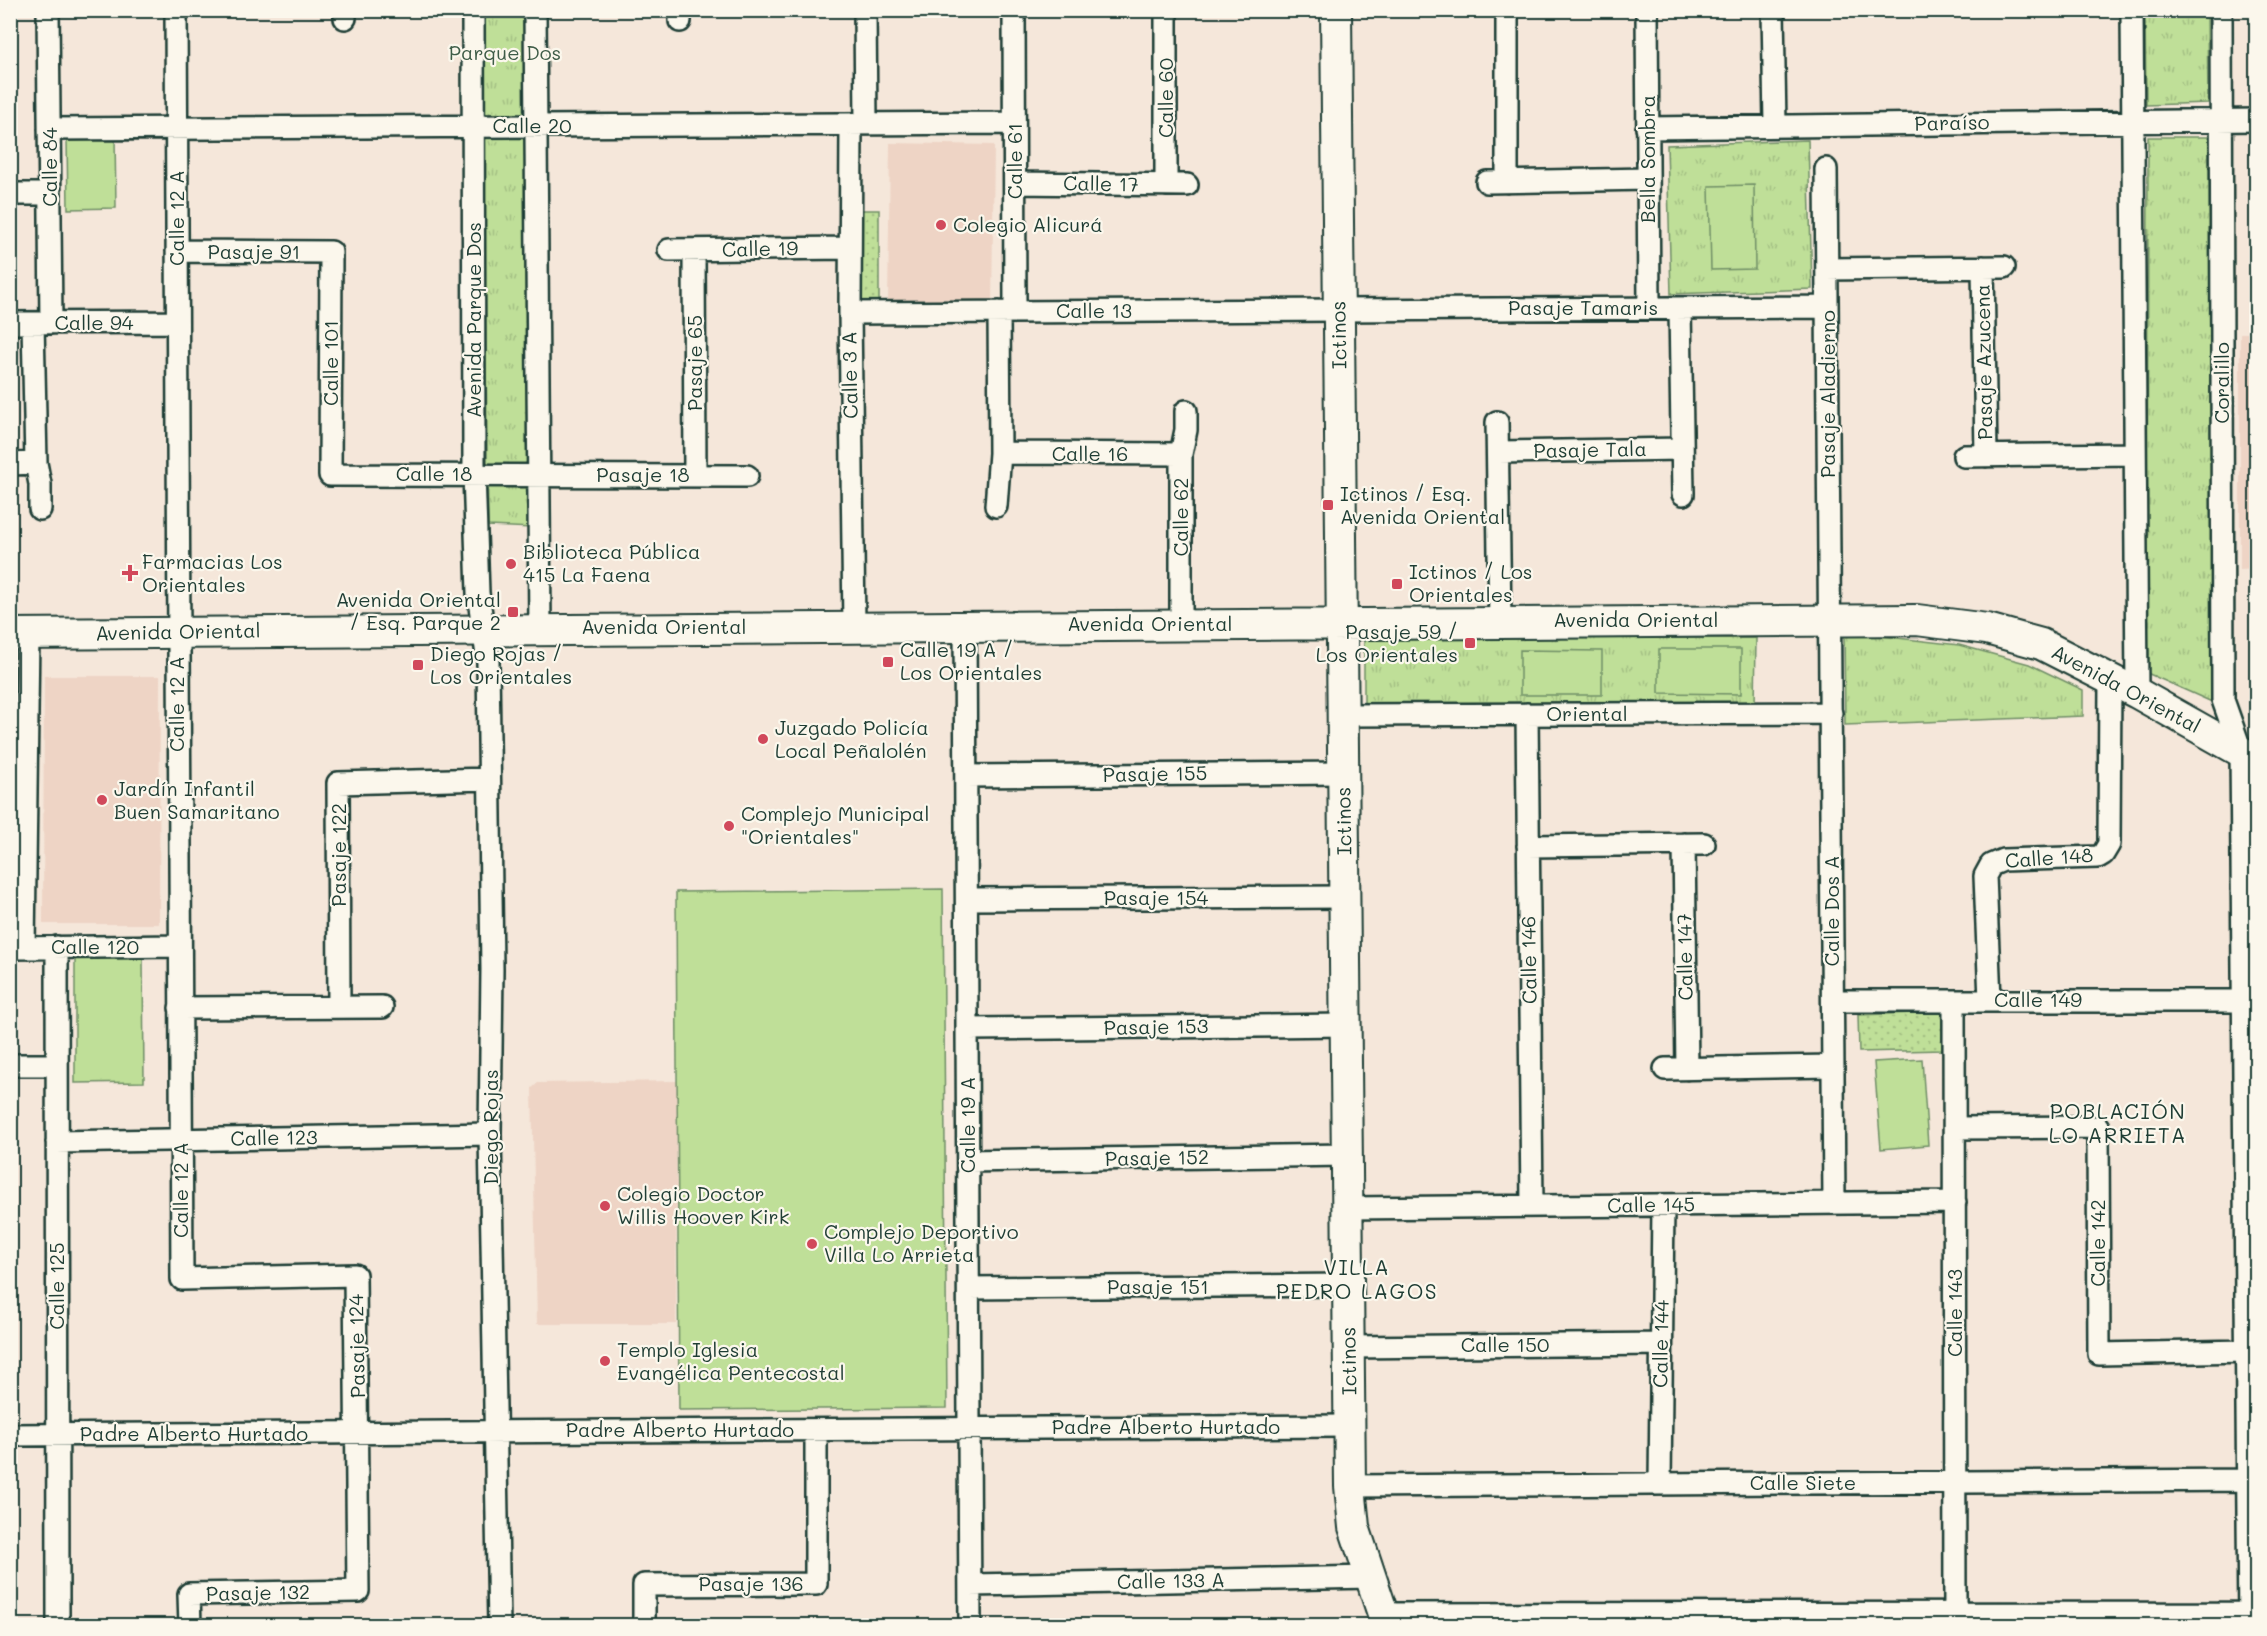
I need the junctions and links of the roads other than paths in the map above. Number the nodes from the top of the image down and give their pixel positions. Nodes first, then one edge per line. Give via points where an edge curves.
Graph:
1 (48, 10) edge
2 (176, 10) edge
3 (473, 10) edge
4 (535, 10) edge
5 (865, 10) edge
6 (1014, 10) edge
7 (1166, 10) edge
8 (1336, 10) edge
9 (1507, 10) edge
10 (1647, 10) edge
11 (1773, 10) edge
12 (2132, 10) edge
13 (2221, 10) edge
14 (2222, 120) junction
15 (2256, 120) edge
16 (2133, 121) junction
17 (1014, 123) junction
18 (859, 124) junction
19 (1775, 125) junction
20 (536, 126) junction
21 (474, 127) junction
22 (177, 128) junction
23 (1647, 128) junction
24 (49, 129) junction
25 (1826, 169) dead end
26 (1648, 178) junction
27 (1015, 183) junction
28 (1176, 185) joint
29 (10, 194) edge
30 (50, 194) junction
31 (850, 248) junction
32 (669, 250) dead end
33 (694, 250) junction
34 (177, 251) junction
35 (331, 252) joint
36 (1983, 267) junction
37 (2004, 267) dead end
38 (1827, 269) junction
39 (1827, 307) junction
40 (1649, 308) junction
41 (1680, 308) junction
42 (1339, 310) junction
43 (1007, 312) junction
44 (850, 313) junction
45 (177, 322) junction
46 (10, 323) edge
47 (42, 323) junction
48 (1186, 411) dead end
49 (1497, 422) dead end
50 (1682, 448) junction
51 (1498, 452) junction
52 (1000, 453) junction
53 (1181, 454) junction
54 (2135, 454) junction
55 (1964, 456) dead end
56 (1986, 456) junction
57 (36, 463) junction
58 (10, 464) edge
59 (474, 473) junction
60 (330, 475) joint
61 (538, 475) junction
62 (695, 476) junction
63 (747, 476) dead end
64 (1683, 494) dead end
65 (996, 506) dead end
66 (40, 509) dead end
67 (1830, 619) junction
68 (1500, 621) junction
69 (1342, 622) junction
70 (1180, 623) junction
71 (965, 625) junction
72 (854, 626) junction
73 (540, 628) junction
74 (483, 629) junction
75 (177, 632) junction
76 (20, 634) edge
77 (2110, 679) junction
78 (2137, 693) junction
79 (1831, 713) junction
80 (1527, 714) junction
81 (1343, 715) junction
82 (2249, 756) edge
83 (1343, 773) junction
84 (966, 776) junction
85 (489, 779) junction
86 (1528, 846) junction
87 (1344, 897) junction
88 (967, 899) junction
89 (180, 946) junction
90 (57, 947) junction
91 (17, 948) edge
92 (1990, 1000) junction
93 (1833, 1001) junction
94 (1954, 1001) junction
95 (2243, 1001) junction
96 (339, 1007) junction
97 (382, 1007) dead end
98 (180, 1008) junction
99 (1346, 1025) junction
100 (967, 1029) junction
101 (10, 1065) edge
102 (57, 1065) junction
103 (1833, 1066) junction
104 (1665, 1069) dead end
105 (1687, 1069) junction
106 (1955, 1128) junction
107 (490, 1134) junction
108 (181, 1140) junction
109 (57, 1142) junction
110 (1347, 1155) junction
111 (968, 1161) junction
112 (2251, 1188) edge
113 (1955, 1202) junction
114 (1834, 1203) junction
115 (1663, 1204) junction
116 (1532, 1206) junction
117 (1347, 1208) junction
118 (182, 1279) joint
119 (1348, 1285) junction
120 (969, 1288) junction
121 (1661, 1344) junction
122 (1348, 1347) junction
123 (2246, 1351) junction
124 (1349, 1426) junction
125 (969, 1429) junction
126 (816, 1430) junction
127 (495, 1432) junction
128 (358, 1433) junction
129 (10, 1435) edge
130 (57, 1435) junction
131 (2252, 1480) edge
132 (1955, 1482) junction
133 (1660, 1484) junction
134 (1350, 1486) junction
135 (1371, 1577) junction
136 (970, 1586) junction
137 (358, 1591) joint
138 (2251, 1617) edge
139 (1385, 1620) edge
140 (1955, 1620) edge
141 (58, 1626) edge
142 (190, 1626) edge
143 (499, 1626) edge
144 (644, 1626) edge
145 (970, 1626) edge

1 - 24 street, Calle 84
2 - 22 street, Calle 12 A
3 - 21 street, Avenida Parque Dos
4 - 20 street
5 - 18 street, Calle 3 A
6 - 17 street, Calle 61
7 - 28 street, Calle 60
8 - 42 main road, Ictinos
9 - 26 street via 1497,182
10 - 23 street, Bella Sombra
11 - 19 street
12 - 16 street
13 - 14 street, Coralillo
14 - 15 street, Paraíso
14 - 16 street, Paraíso
14 - 82 street, Coralillo via 2223,700
16 - 19 street, Paraíso
16 - 54 street
17 - 18 street, Calle 20
17 - 27 street, Calle 61
18 - 20 street, Calle 20
18 - 31 street, Calle 3 A
19 - 23 street, Paraíso
20 - 21 street, Calle 20
20 - 61 street
21 - 22 street, Calle 20
21 - 59 street, Avenida Parque Dos
22 - 24 street, Calle 20
22 - 34 street, Calle 12 A
23 - 26 street, Bella Sombra
24 - 30 street, Calle 84
25 - 38 street, Pasaje Aladierno
26 - 40 street, Bella Sombra
27 - 28 street, Calle 17
27 - 43 street, Calle 61
29 - 30 street
30 - 47 street, Calle 84
31 - 33 street, Calle 19
31 - 44 street, Calle 3 A
32 - 33 street, Calle 19
33 - 62 street, Pasaje 65
34 - 35 street, Pasaje 91
34 - 45 street, Calle 12 A
35 - 60 street, Calle 101
36 - 37 street, Pasaje Azucena
36 - 38 street, Pasaje Azucena
36 - 56 street, Pasaje Azucena
38 - 39 street, Pasaje Aladierno
39 - 41 street, Pasaje Tamaris
39 - 67 street, Pasaje Aladierno
40 - 41 street, Pasaje Tamaris
40 - 42 street, Pasaje Tamaris
41 - 50 street
42 - 43 street, Calle 13
42 - 69 main road, Ictinos
43 - 44 street, Calle 13
43 - 52 street, Calle 61
44 - 72 street, Calle 3 A
45 - 47 street, Calle 94
45 - 75 street, Calle 12 A
46 - 47 street, Calle 94
47 - 57 street, Calle 84
48 - 53 street, Calle 62
49 - 51 street
50 - 51 street, Pasaje Tala
50 - 64 street
51 - 68 street
52 - 53 street, Calle 16
52 - 65 street, Calle 61
53 - 70 street, Calle 62
54 - 56 street, Pasaje Azucena
54 - 78 street
55 - 56 street, Pasaje Azucena
57 - 58 street
57 - 66 street, Calle 84
59 - 60 street, Calle 18
59 - 61 street, Calle 18
59 - 74 street, Avenida Parque Dos via 477,593
61 - 62 street, Pasaje 18
61 - 73 street
62 - 63 street, Pasaje 18
67 - 68 main road, Avenida Oriental
67 - 77 main road, Avenida Oriental via 1917,620 1987,629 2041,644
67 - 79 street, Calle Dos A
68 - 69 main road, Avenida Oriental
69 - 70 main road, Avenida Oriental
69 - 81 main road, Ictinos
70 - 71 main road, Avenida Oriental
71 - 72 main road, Avenida Oriental
71 - 84 street, Calle 19 A
72 - 73 main road, Avenida Oriental
73 - 74 main road, Avenida Oriental
74 - 75 main road, Avenida Oriental
74 - 85 street, Diego Rojas via 488,662
75 - 76 main road, Avenida Oriental
75 - 89 street, Calle 12 A
76 - 91 street
77 - 78 main road, Avenida Oriental
77 - 92 street, Calle 148 via 2109,844 2098,857 2003,860 1987,870
78 - 82 main road, Avenida Oriental
79 - 80 street, Oriental
79 - 93 street, Calle Dos A
80 - 81 street, Oriental
80 - 86 street, Calle 146
81 - 83 main road, Ictinos
82 - 95 street, Coralillo
83 - 84 street, Pasaje 155
83 - 87 main road, Ictinos
84 - 88 street, Calle 19 A
85 - 96 street, Pasaje 122 via 338,783
85 - 107 street, Diego Rojas
86 - 105 street, Calle 147 via 1694,844
86 - 116 street, Calle 146
87 - 88 street, Pasaje 154
87 - 99 main road, Ictinos
88 - 100 street, Calle 19 A
89 - 90 street, Calle 120
89 - 98 street, Calle 12 A
90 - 91 street, Calle 120
90 - 102 street, Calle 125
92 - 94 street, Calle 149
92 - 95 street, Calle 149
93 - 94 street, Calle 149
93 - 103 street, Calle Dos A
94 - 106 street, Calle 143
95 - 112 street, Coralillo
96 - 97 street
96 - 98 street
98 - 108 street, Calle 12 A
99 - 100 street, Pasaje 153
99 - 110 main road, Ictinos
100 - 111 street, Calle 19 A
101 - 102 street
102 - 109 street, Calle 125
103 - 105 street
103 - 114 street, Calle Dos A
104 - 105 street
106 - 113 street, Calle 143
106 - 123 street, Calle 142 via 2098,1127 2099,1354
107 - 108 street, Calle 123
107 - 127 street, Diego Rojas
108 - 109 street, Calle 123
108 - 118 street, Calle 12 A
109 - 130 street, Calle 125
110 - 111 street, Pasaje 152
110 - 117 main road, Ictinos
111 - 120 street, Calle 19 A
112 - 123 street, Coralillo
113 - 114 street, Calle 145
113 - 132 street, Calle 143
114 - 115 street, Calle 145
115 - 116 street, Calle 145
115 - 121 street, Calle 144
116 - 117 street, Calle 145
117 - 119 main road, Ictinos
118 - 128 street, Pasaje 124 via 355,1275
119 - 120 street, Pasaje 151
119 - 122 main road, Ictinos
120 - 125 street, Calle 19 A
121 - 122 street, Calle 150
121 - 133 street, Calle 144
122 - 124 main road, Ictinos
123 - 131 street, Coralillo
124 - 125 street, Padre Alberto Hurtado
124 - 134 main road, Ictinos
125 - 126 street, Padre Alberto Hurtado
125 - 136 street, Calle 19 A
126 - 127 street, Padre Alberto Hurtado
126 - 144 street, Pasaje 136 via 816,1584 644,1585
127 - 128 street, Padre Alberto Hurtado
127 - 143 street, Diego Rojas
128 - 130 street, Padre Alberto Hurtado
128 - 137 street, Pasaje 124
129 - 130 street, Padre Alberto Hurtado
130 - 141 street, Calle 125
131 - 132 street, Calle Siete
131 - 138 street, Coralillo
132 - 133 street, Calle Siete
132 - 140 street, Calle 143
133 - 134 street, Calle Siete
134 - 135 main road, Ictinos via 1354,1527
135 - 136 street, Calle 133 A
135 - 139 main road, Ictinos
136 - 145 street, Calle 19 A
137 - 142 street, Pasaje 132 via 189,1594
138 - 140 street
139 - 140 street

